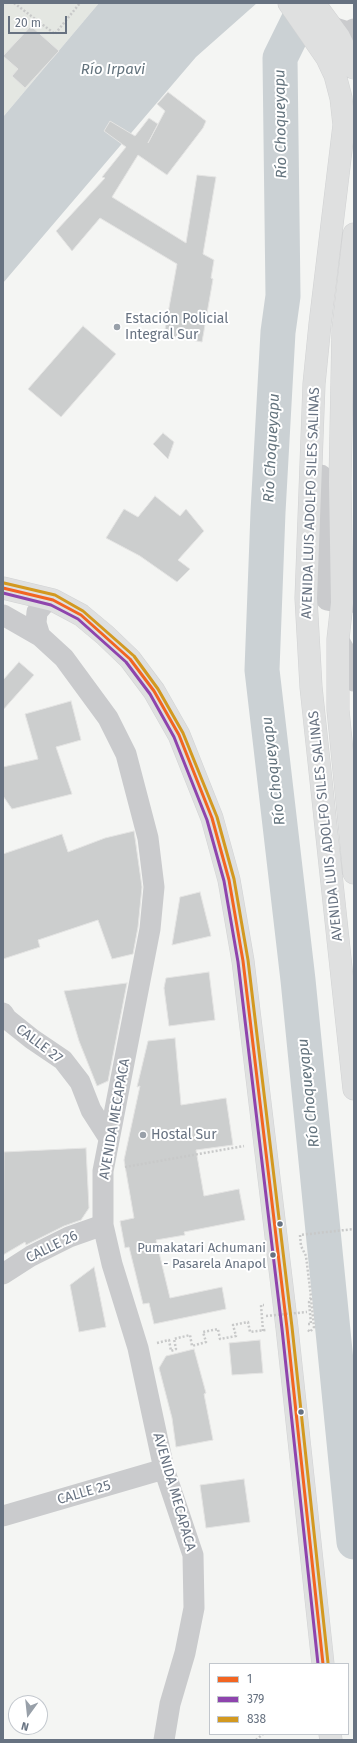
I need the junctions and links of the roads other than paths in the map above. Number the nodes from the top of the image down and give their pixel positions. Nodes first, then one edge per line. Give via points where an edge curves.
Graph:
1 (290, 3) edge
2 (314, 3) edge
3 (342, 31) edge
4 (354, 68) edge
5 (354, 234) edge
6 (318, 355) junction
7 (3, 588) edge
8 (53, 600) junction
9 (348, 603) edge
10 (3, 615) edge
11 (40, 636) junction
12 (338, 639) junction
13 (354, 681) edge
14 (354, 873) edge
15 (3, 1013) edge
16 (354, 1089) edge
17 (109, 1138) junction
18 (104, 1225) junction
19 (3, 1274) edge
20 (164, 1469) junction
21 (3, 1516) edge
22 (322, 1663) edge
23 (164, 1740) edge

1 - 6 main road, AVENIDA LUIS ADOLFO SILES SALINAS via 327,58 335,75 344,125
2 - 3 main road
3 - 4 main road
5 - 9 main road, AVENIDA LUIS ADOLFO SILES SALINAS via 343,329 340,482
6 - 9 street via 323,385 320,592 327,600
6 - 16 main road, AVENIDA LUIS ADOLFO SILES SALINAS via 314,384 306,598 311,687
7 - 8 main road
8 - 11 street via 44,604 37,612 36,623
8 - 22 main road via 81,615 105,635 130,659 154,691 179,735 196,776 212,818 229,880 243,961 287,1328
9 - 12 main road, AVENIDA LUIS ADOLFO SILES SALINAS
10 - 11 street, AVENIDA MECAPACA
11 - 17 street, AVENIDA MECAPACA via 64,658 108,718 126,754 148,838 154,887 150,929
12 - 13 street via 350,660
12 - 14 main road, AVENIDA LUIS ADOLFO SILES SALINAS via 338,710
15 - 17 street, CALLE 27 via 32,1039 63,1060 80,1082 91,1110
17 - 18 street, AVENIDA MECAPACA via 103,1171
18 - 19 street, CALLE 26 via 50,1246
18 - 20 street, AVENIDA MECAPACA via 112,1264 138,1348
20 - 21 street, CALLE 25
20 - 23 street, AVENIDA MECAPACA via 193,1556 194,1608 185,1653 170,1704

